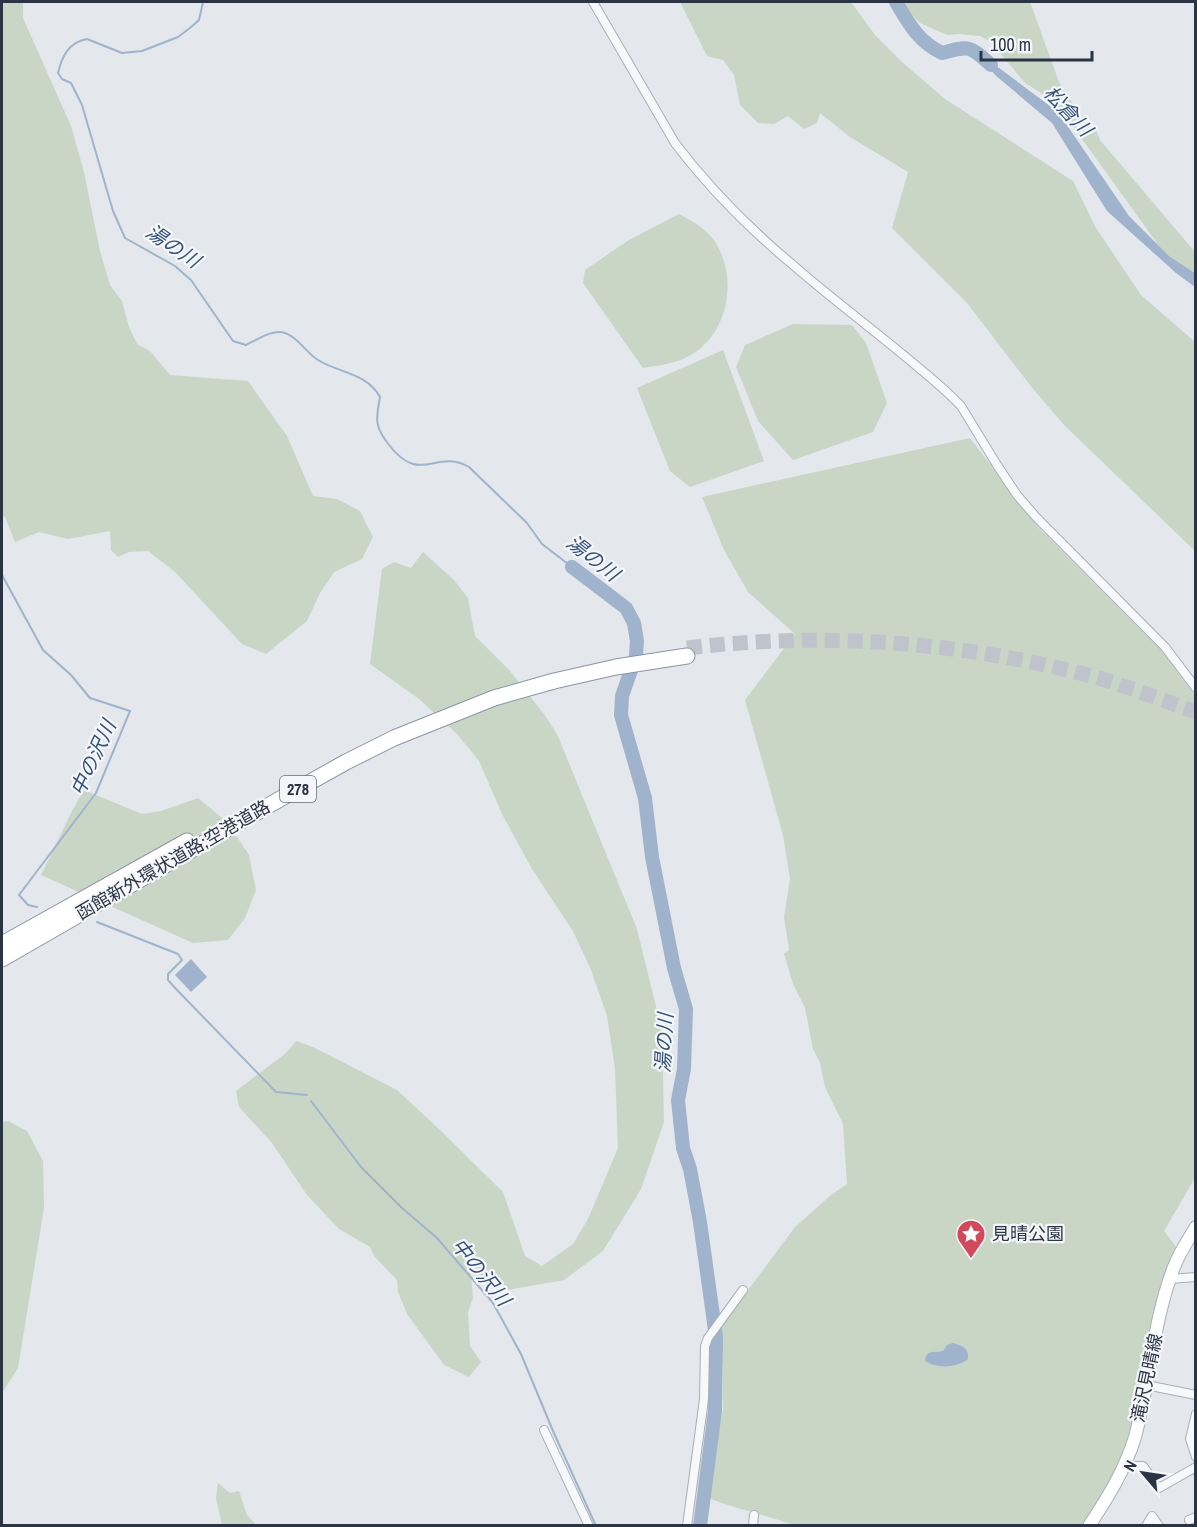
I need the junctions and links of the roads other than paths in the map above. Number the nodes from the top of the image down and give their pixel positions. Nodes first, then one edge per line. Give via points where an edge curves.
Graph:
1 (593, 2) edge
2 (687, 652) tunnel mouth
3 (616, 663) junction
4 (1196, 688) edge
5 (2, 944) edge
6 (2, 959) edge
7 (1196, 1227) edge
8 (1196, 1277) edge
9 (1170, 1279) junction
10 (743, 1290) dead end
11 (1146, 1385) junction
12 (1196, 1395) edge
13 (1196, 1414) edge
14 (544, 1430) dead end
15 (1196, 1457) edge
16 (1125, 1466) junction
17 (1196, 1467) edge
18 (754, 1515) dead end
19 (589, 1526) edge
20 (687, 1526) edge
21 (753, 1526) edge
22 (1089, 1526) edge
23 (1146, 1526) edge
24 (1159, 1526) edge

1 - 4 street via 691,164 793,266 950,394 1017,495 1165,647
2 - 3 highway, 函館新外環状道路;空港道路 / 278
3 - 5 highway, 函館新外環状道路;空港道路 / 278 via 553,674 392,732 275,792
3 - 6 highway, 函館新外環状道路;空港道路 / 278 via 494,698 394,738 279,799
7 - 9 street, 滝沢見晴線
8 - 9 street
9 - 11 street, 滝沢見晴線
10 - 20 street via 708,1338
11 - 12 street
11 - 16 street, 滝沢見晴線
13 - 15 street via 1190,1439
14 - 19 street
16 - 17 street via 1143,1466 1159,1488
16 - 22 street, 滝沢見晴線
18 - 21 street
23 - 24 street via 1152,1516

